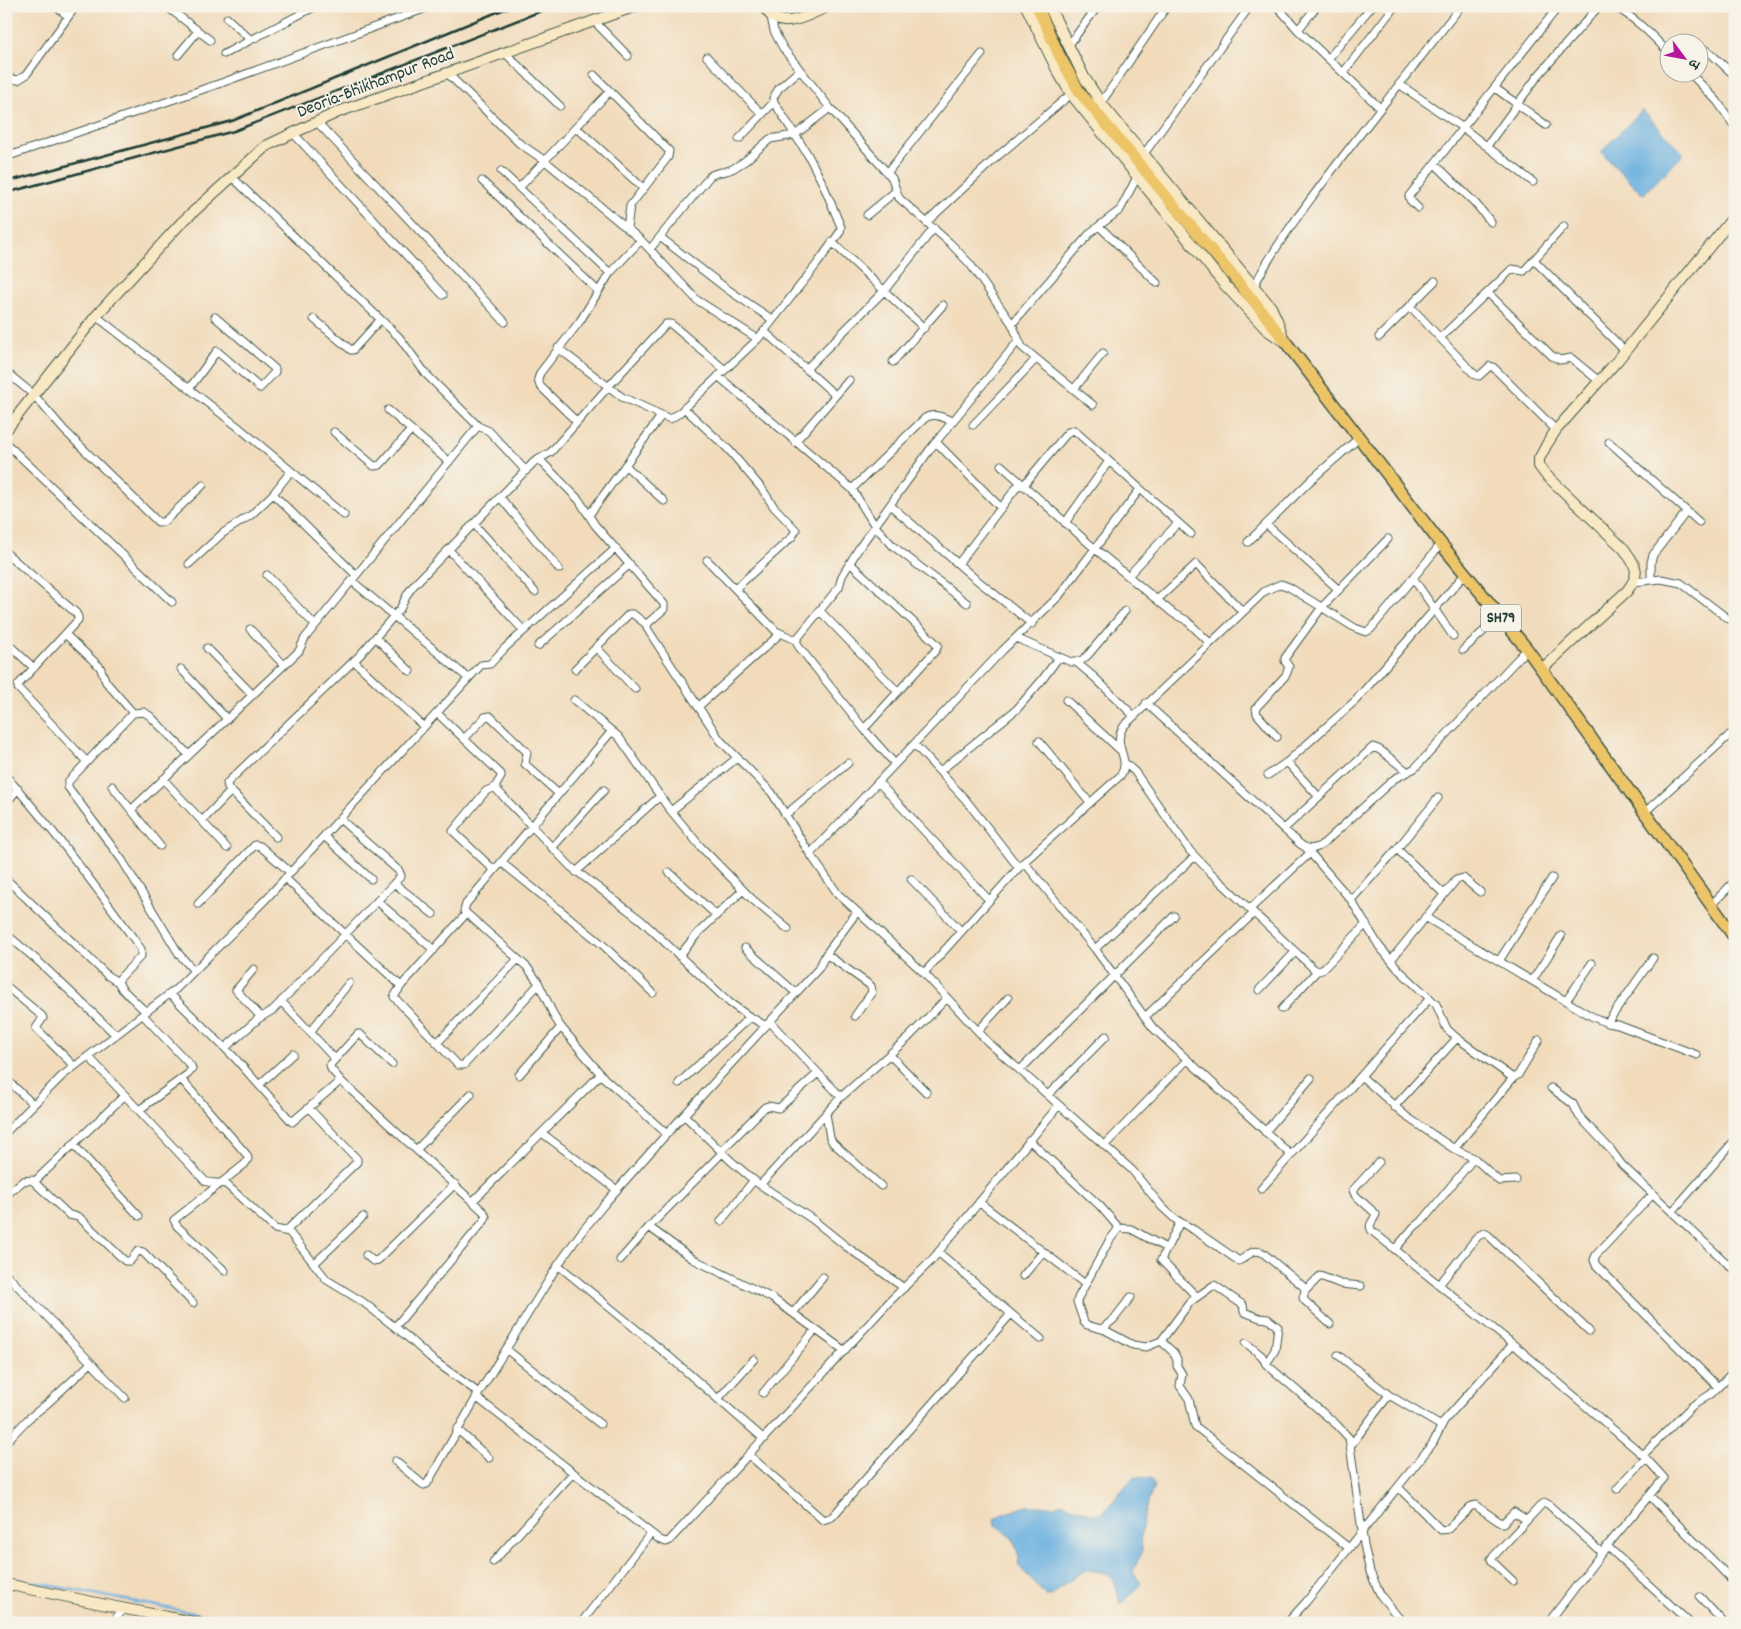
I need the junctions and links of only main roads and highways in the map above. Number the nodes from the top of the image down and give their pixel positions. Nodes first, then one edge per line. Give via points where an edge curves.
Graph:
1 (636, 6) edge
2 (764, 6) edge
3 (829, 6) edge
4 (1026, 6) edge
5 (1037, 6) edge
6 (1048, 6) edge
7 (1733, 221) edge
8 (1285, 342) junction
9 (6, 430) edge
10 (1542, 669) junction
11 (1735, 938) edge
12 (6, 1584) edge
13 (198, 1623) edge

1 - 9 main road, Deoria-Bhikhampur Road via 338,112 266,146 181,223 96,316
2 - 3 main road via 771,17 789,22
4 - 8 main road, SH79 via 1071,94 1223,283 1267,330
5 - 8 main road, SH79 via 1080,93
6 - 8 main road, SH79 via 1084,78 1101,103 1271,307
7 - 10 main road via 1556,430 1539,459 1544,474 1624,549 1637,571 1627,591
8 - 10 main road, SH79
10 - 11 main road, SH79
12 - 13 main road

